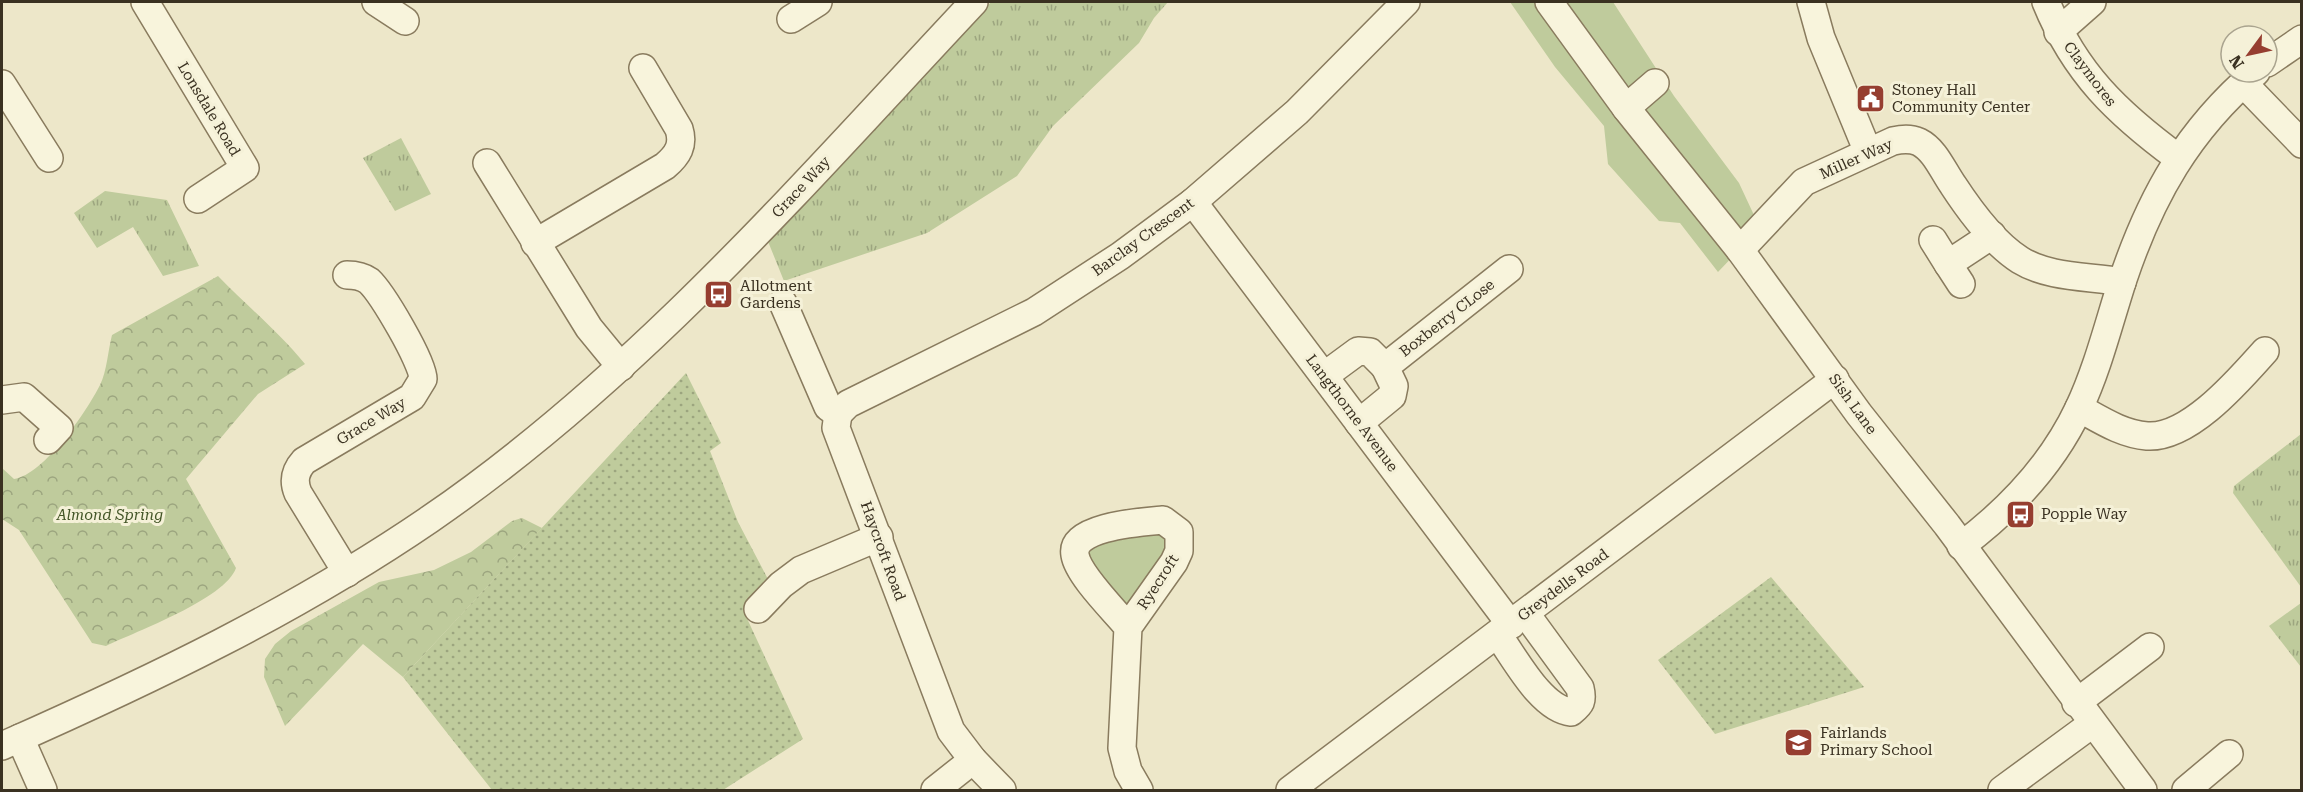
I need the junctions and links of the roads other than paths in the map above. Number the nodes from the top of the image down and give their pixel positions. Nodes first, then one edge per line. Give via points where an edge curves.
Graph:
1 (145, 2) edge
2 (376, 2) edge
3 (818, 2) edge
4 (974, 2) edge
5 (1406, 2) edge
6 (1549, 2) edge
7 (1811, 2) edge
8 (2046, 2) edge
9 (2092, 2) edge
10 (790, 19) dead end
11 (405, 21) dead end
12 (2058, 32) junction
13 (2301, 39) edge
14 (2279, 55) edge
15 (643, 68) dead end
16 (1646, 82) dead end
17 (2, 84) edge
18 (2244, 84) edge
19 (2255, 84) edge
20 (1626, 108) junction
21 (2301, 144) edge
22 (1869, 152) junction
23 (49, 158) dead end
24 (2178, 158) junction
25 (487, 163) dead end
26 (198, 199) dead end
27 (1193, 202) junction
28 (1992, 236) junction
29 (1933, 240) dead end
30 (535, 243) junction
31 (1740, 250) junction
32 (1509, 269) dead end
33 (347, 275) dead end
34 (2122, 282) junction
35 (783, 303) dead end
36 (2265, 351) dead end
37 (621, 367) junction
38 (1386, 367) junction
39 (1324, 376) junction
40 (1835, 379) junction
41 (2, 400) edge
42 (2079, 408) junction
43 (838, 414) junction
44 (1359, 423) junction
45 (60, 428) dead end
46 (879, 537) junction
47 (1961, 546) junction
48 (347, 573) junction
49 (758, 609) dead end
50 (1512, 624) junction
51 (1128, 627) dead end
52 (2150, 647) dead end
53 (2084, 713) junction
54 (11, 742) edge
55 (2229, 754) dead end
56 (973, 760) junction
57 (43, 790) edge
58 (935, 790) edge
59 (1002, 790) edge
60 (1139, 790) edge
61 (1290, 790) edge
62 (2002, 790) edge
63 (2143, 790) edge
64 (2186, 790) edge

1 - 26 street, Lonsdale Road via 244,168
2 - 11 street
3 - 10 street
4 - 37 street, Grace Way via 734,258
5 - 27 street, Barclay Crescent via 1298,112
6 - 20 street, Sish Lane
7 - 22 street via 1821,38
8 - 12 street, Claymores
9 - 12 street
12 - 24 street, Claymores via 2097,88 2121,114
13 - 14 street
15 - 30 street via 679,129 681,143 676,155 665,166
16 - 20 street
17 - 23 street
18 - 24 street via 2211,115
19 - 21 street
20 - 31 street, Sish Lane
22 - 28 street, Miller Way via 1905,139 1929,149
22 - 31 street, Miller Way via 1804,182
24 - 34 street via 2155,197
25 - 30 street
27 - 39 street, Langthorne Avenue
27 - 43 street, Barclay Crescent via 1034,312 848,404
28 - 29 street via 1954,274
28 - 34 street, Miller Way via 2010,254 2042,271
30 - 37 street via 589,328
31 - 40 street, Sish Lane
32 - 38 street, Boxberry CLose
33 - 48 street, Grace Way via 362,277 374,287 421,363 423,379 412,397 304,461 296,472 298,493
34 - 42 street
35 - 43 street, Haycroft Road via 828,407
36 - 42 street via 2232,387 2180,428 2163,435 2119,430
37 - 48 street, Grace Way via 485,479
38 - 39 street, Boxberry CLose via 1370,352 1358,351
38 - 44 street, Boxberry CLose via 1394,386 1392,396
39 - 44 street, Langthorne Avenue
40 - 47 street, Sish Lane
40 - 50 street, Greydells Road
41 - 45 street via 24,397
42 - 47 street via 2033,478
43 - 46 street, Haycroft Road via 836,428
44 - 50 street, Langthorne Avenue
46 - 49 street via 801,570
46 - 56 street, Haycroft Road via 951,731
47 - 53 street, Sish Lane
48 - 54 street, Grace Way via 190,660
50 - 61 street, Greydells Road
51 - 60 street via 1122,748 1128,771
52 - 53 street
53 - 62 street
53 - 63 street, Sish Lane
54 - 57 street
55 - 64 street
56 - 58 street
56 - 59 street, Haycroft Road

